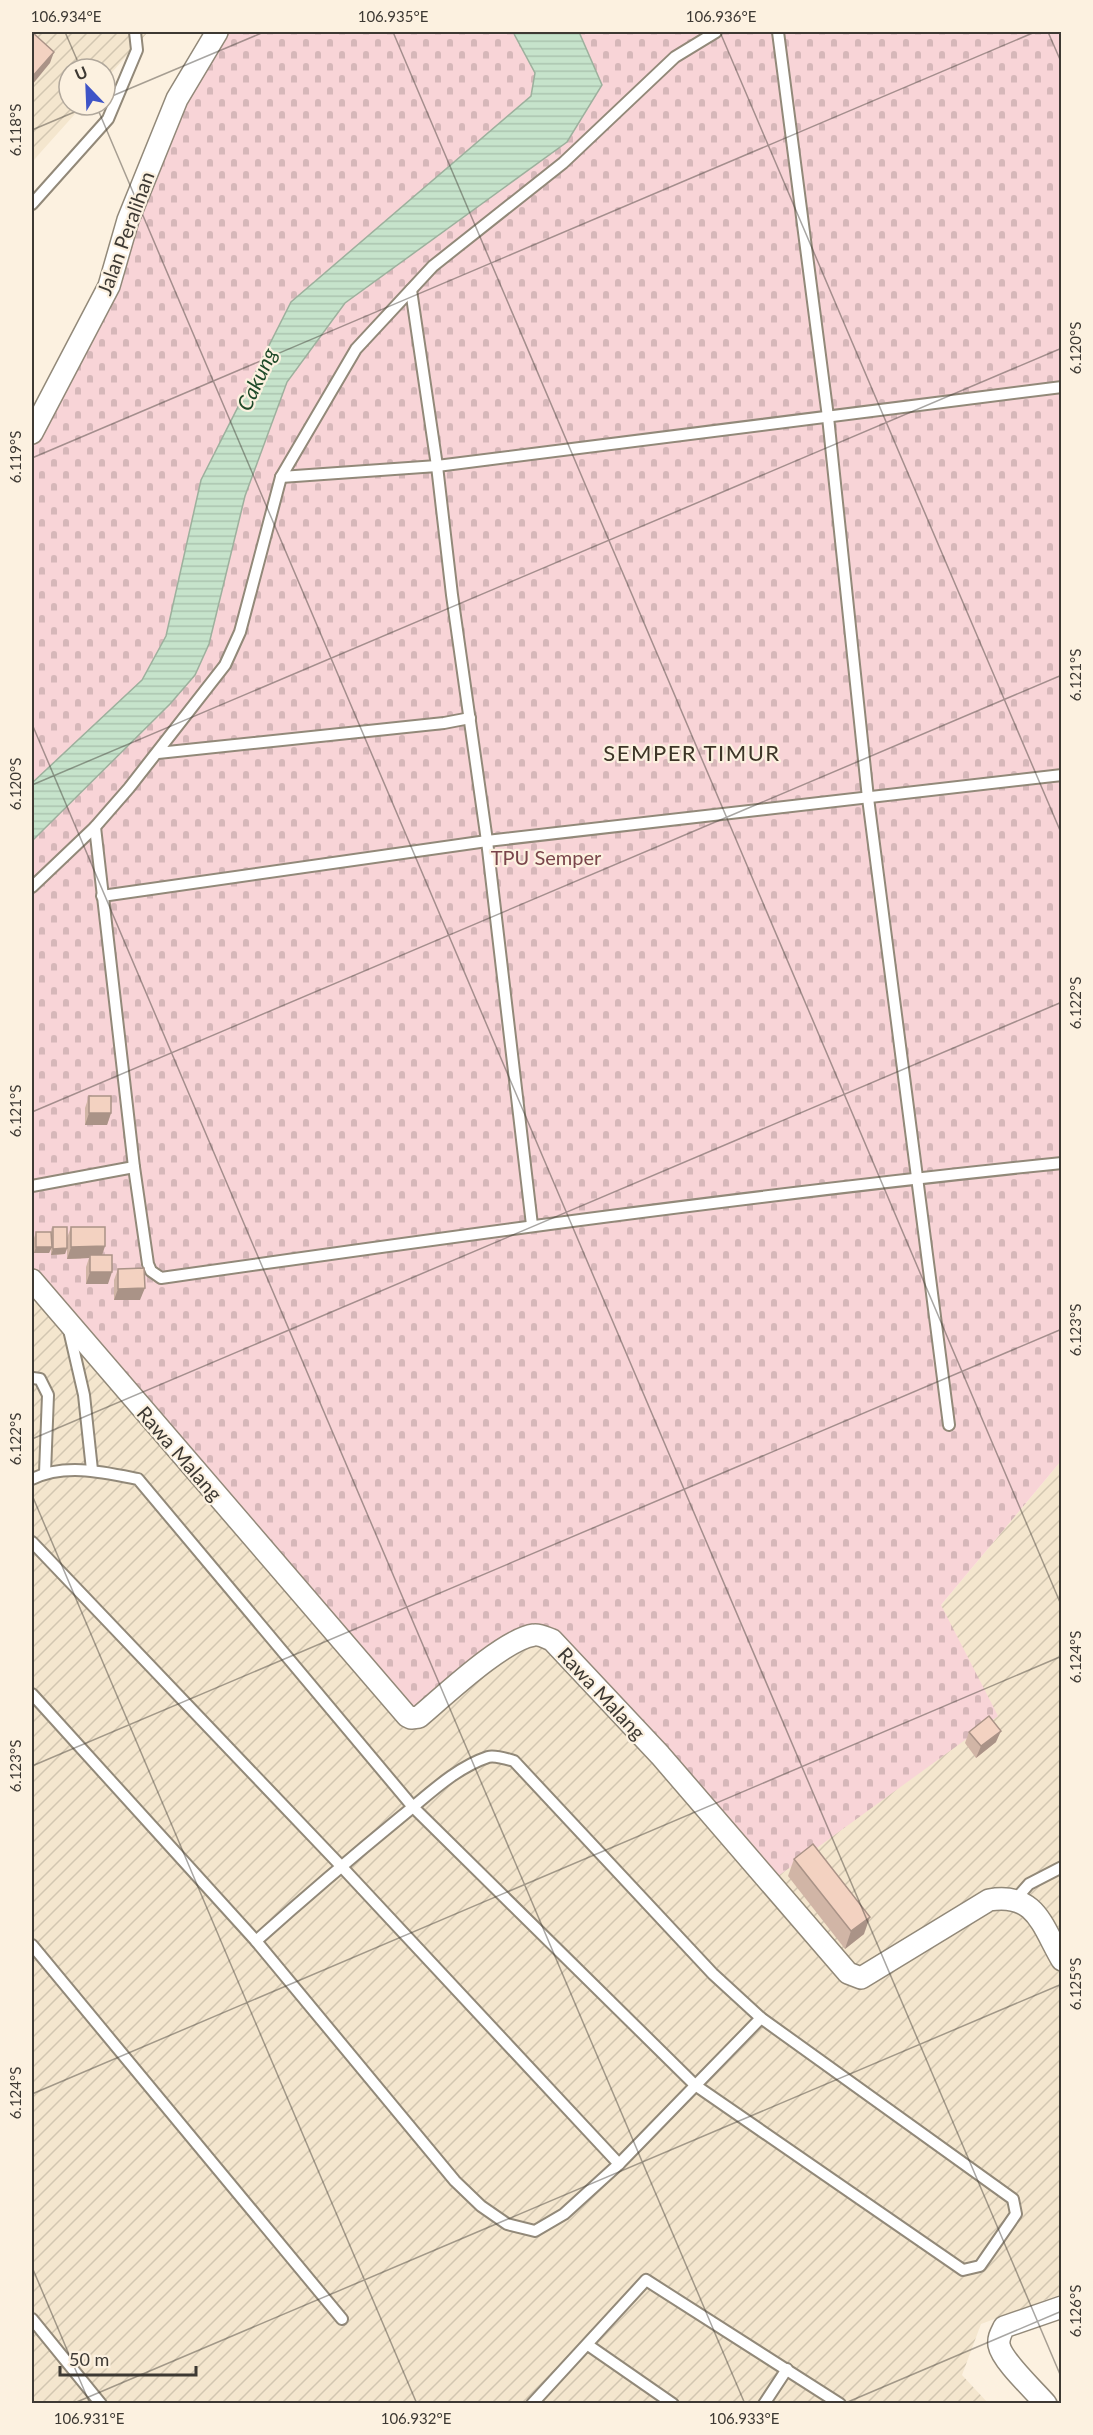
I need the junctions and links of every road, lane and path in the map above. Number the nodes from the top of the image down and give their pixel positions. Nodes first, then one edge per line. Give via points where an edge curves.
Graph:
1 (135, 32) edge
2 (217, 32) edge
3 (716, 32) edge
4 (778, 32) edge
5 (32, 204) edge
6 (411, 290) junction
7 (1062, 387) edge
8 (828, 417) junction
9 (32, 434) edge
10 (437, 466) junction
11 (281, 477) junction
12 (470, 717) junction
13 (158, 753) junction
14 (1062, 775) edge
15 (868, 798) junction
16 (95, 827) junction
17 (487, 841) junction
18 (32, 887) edge
19 (102, 896) junction
20 (1062, 1163) edge
21 (134, 1167) junction
22 (918, 1178) junction
23 (32, 1186) edge
24 (532, 1226) junction
25 (32, 1280) edge
26 (67, 1321) junction
27 (33, 1378) dead end
28 (949, 1425) dead end
29 (92, 1470) junction
30 (45, 1473) junction
31 (32, 1479) edge
32 (32, 1542) edge
33 (32, 1694) edge
34 (413, 1807) junction
35 (341, 1866) junction
36 (1062, 1867) edge
37 (1015, 1900) junction
38 (256, 1941) junction
39 (32, 1945) edge
40 (1062, 1960) edge
41 (761, 2018) junction
42 (695, 2085) junction
43 (619, 2164) junction
44 (1062, 2307) edge
45 (32, 2319) edge
46 (342, 2319) dead end
47 (588, 2345) junction
48 (787, 2369) junction
49 (100, 2403) edge
50 (532, 2403) edge
51 (673, 2403) edge
52 (764, 2403) edge
53 (840, 2403) edge
54 (1046, 2403) edge

1 - 5 lane via 137,50 108,119
2 - 9 street, Jalan Peralihan via 177,99 128,220 109,285
3 - 6 lane via 675,57 563,163 433,266
4 - 8 lane
6 - 10 lane
6 - 11 lane via 356,349
7 - 8 lane
8 - 10 lane
8 - 15 lane
10 - 11 lane
10 - 12 lane
11 - 13 lane via 240,632 225,665
12 - 13 lane
12 - 17 lane
13 - 16 lane
14 - 15 lane
15 - 17 lane
15 - 22 lane
16 - 18 lane
16 - 19 lane
17 - 19 lane
17 - 24 lane
19 - 21 lane
20 - 22 lane
21 - 23 lane
21 - 24 lane via 148,1264 150,1271 161,1278
22 - 24 lane
22 - 28 lane
25 - 26 street, Rawa Malang
26 - 29 lane via 84,1395
26 - 37 street, Rawa Malang via 411,1718 419,1717 500,1651 537,1634 552,1640 660,1755 855,1977 869,1974 989,1900
27 - 30 lane via 40,1379 48,1395
29 - 30 lane
29 - 34 lane via 138,1479
30 - 31 lane
32 - 35 lane
33 - 38 lane
34 - 35 lane
34 - 41 lane via 468,1766 491,1756 514,1761 713,1974
34 - 42 lane
35 - 38 lane
35 - 43 lane
36 - 37 lane via 1029,1884
37 - 40 street via 1033,1910
38 - 43 lane via 455,2181 507,2224 535,2231 564,2214
39 - 46 lane
41 - 42 lane
41 - 42 lane via 1013,2199 1016,2214 980,2266 963,2270
42 - 43 lane
44 - 54 street via 1004,2327 1000,2336 1004,2356
45 - 49 lane
47 - 48 lane via 647,2280
47 - 50 lane
47 - 51 lane
48 - 52 lane
48 - 53 lane

